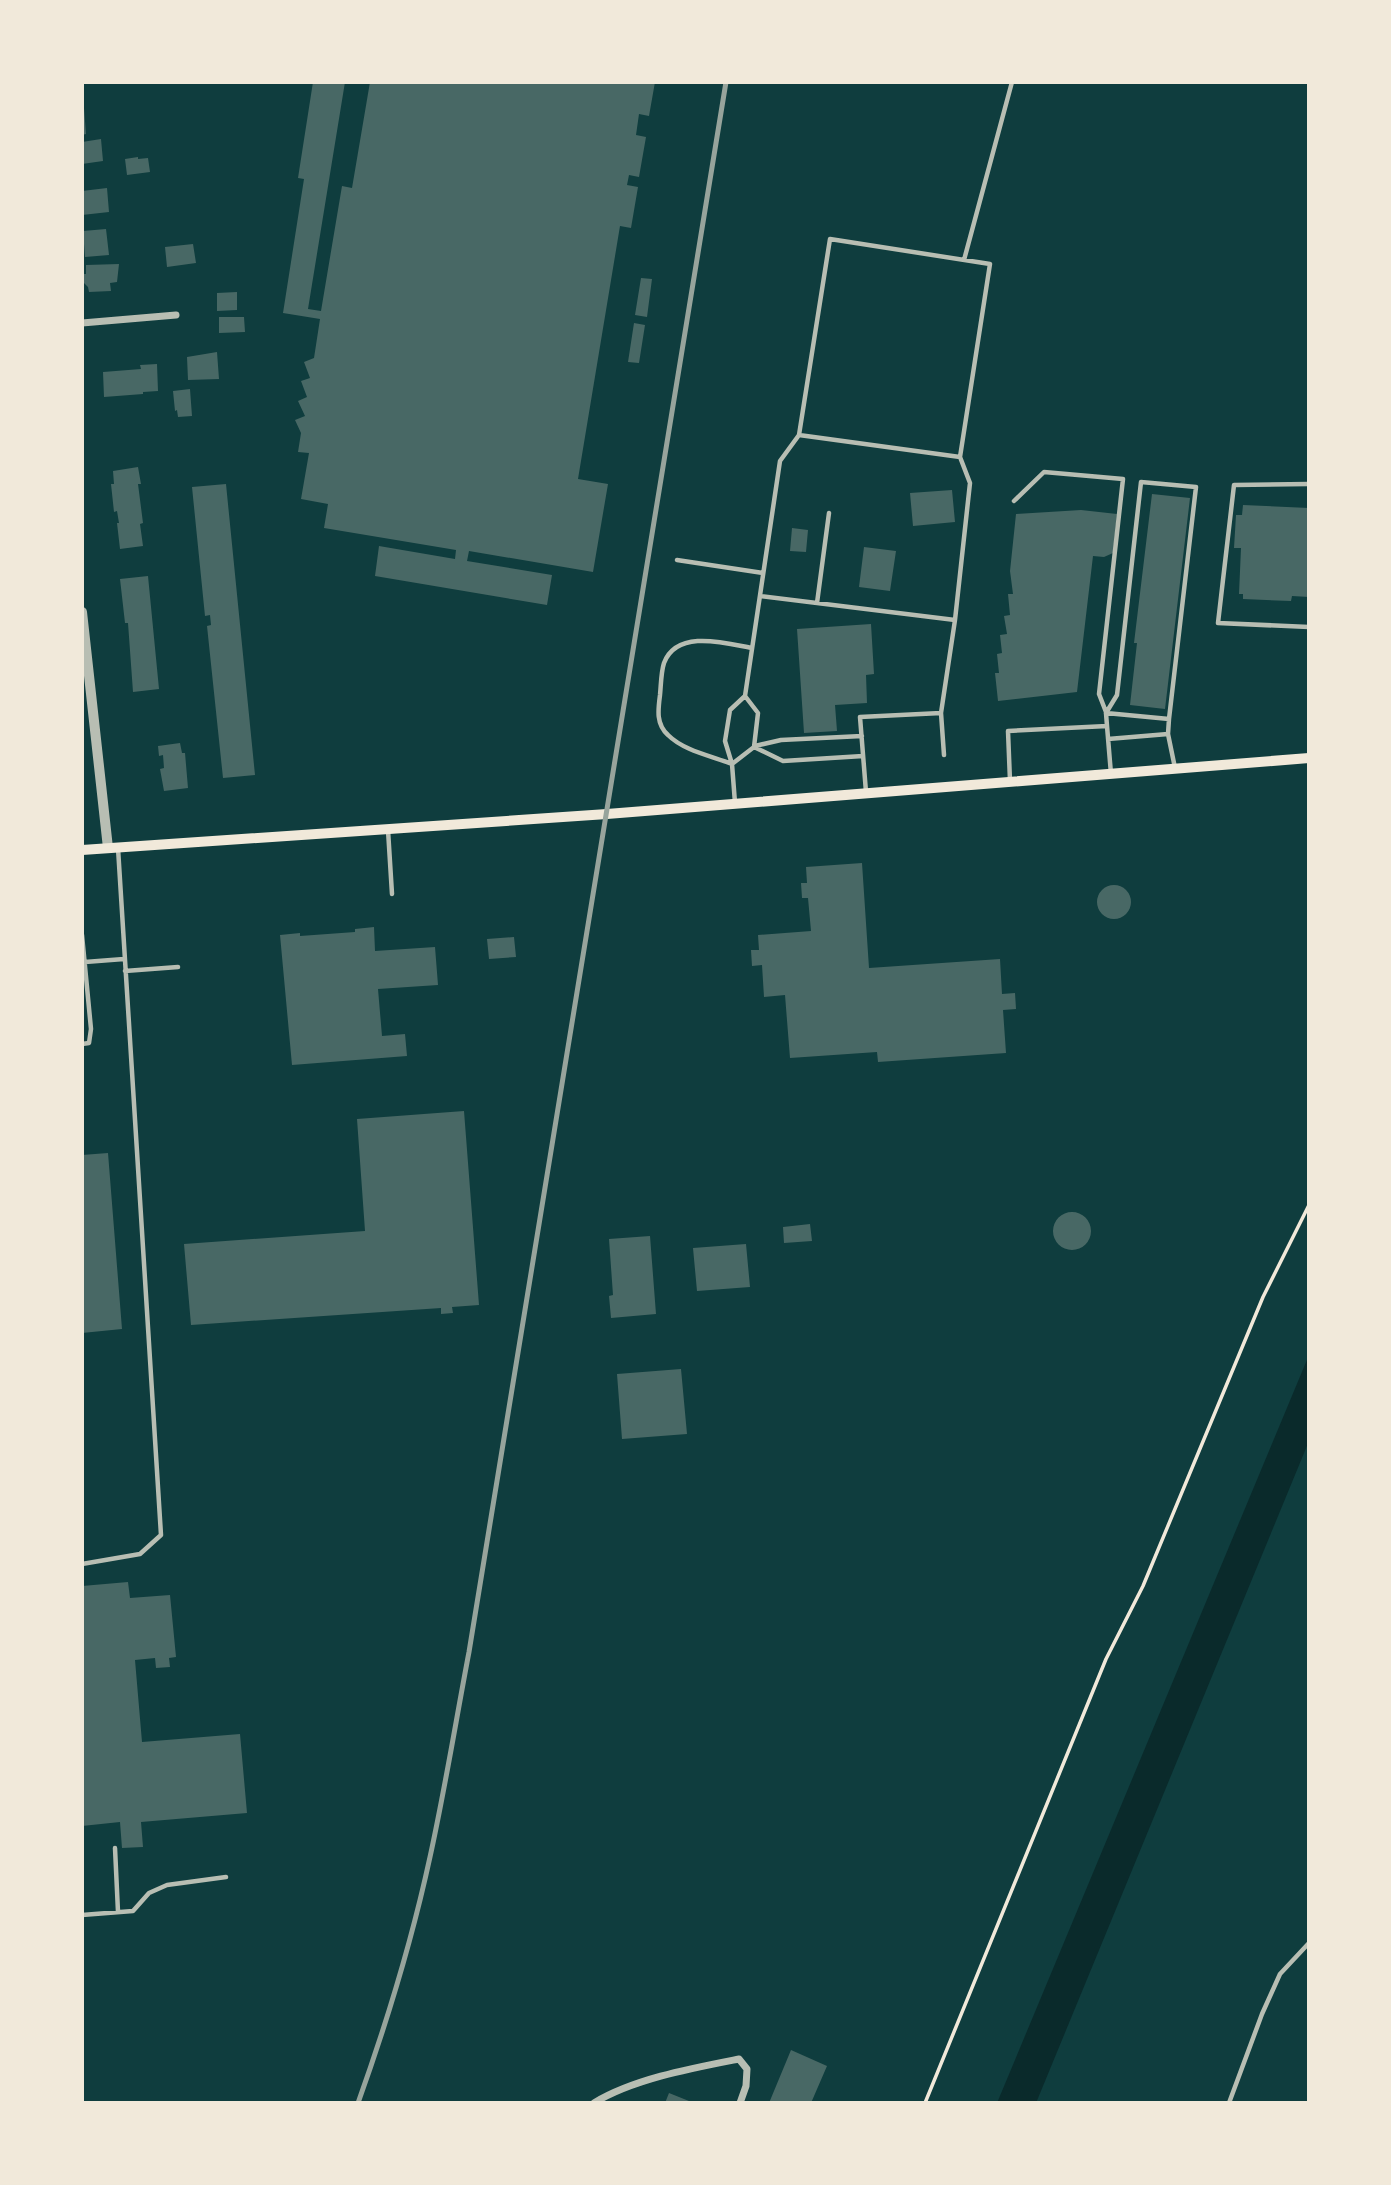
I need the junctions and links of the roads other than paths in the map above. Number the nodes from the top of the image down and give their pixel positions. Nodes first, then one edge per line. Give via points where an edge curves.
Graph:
1 (1012, 82) edge
2 (964, 260) junction
3 (176, 315) dead end
4 (82, 323) edge
5 (799, 435) junction
6 (960, 457) junction
7 (1309, 484) edge
8 (1014, 501) dead end
9 (830, 513) dead end
10 (677, 560) dead end
11 (764, 573) junction
12 (760, 596) junction
13 (817, 603) junction
14 (82, 612) edge
15 (955, 620) junction
16 (1309, 626) edge
17 (752, 648) junction
18 (745, 696) junction
19 (941, 713) junction
20 (1106, 713) junction
21 (1168, 719) junction
22 (1107, 726) junction
23 (1168, 734) junction
24 (862, 737) junction
25 (1108, 739) junction
26 (754, 747) junction
27 (944, 755) dead end
28 (863, 756) junction
29 (1309, 758) edge
30 (732, 764) junction
31 (1175, 769) junction
32 (1111, 774) junction
33 (1010, 782) junction
34 (866, 793) junction
35 (736, 804) junction
36 (388, 829) junction
37 (113, 847) junction
38 (82, 850) edge
39 (392, 894) dead end
40 (82, 935) edge
41 (124, 959) junction
42 (85, 962) junction
43 (178, 967) dead end
44 (125, 971) junction
45 (82, 1044) edge
46 (82, 1564) edge
47 (115, 1848) dead end
48 (226, 1877) dead end
49 (118, 1912) junction
50 (82, 1915) edge
51 (1309, 1943) edge
52 (594, 2103) edge
53 (740, 2103) edge
54 (1229, 2103) edge

1 - 2 lane
2 - 5 lane via 830,240
2 - 6 lane via 990,264
3 - 4 street
5 - 6 lane
5 - 11 lane via 780,461
6 - 15 lane via 970,483
7 - 16 lane via 1234,485 1217,623
8 - 20 lane via 1044,472 1123,479 1098,694
9 - 13 lane
10 - 11 lane
11 - 12 lane
12 - 13 lane
12 - 17 lane
13 - 15 lane
14 - 37 street
15 - 19 lane
17 - 18 lane
17 - 30 lane via 690,642 673,649 664,663 657,716 666,734 679,744
18 - 26 lane via 758,713
18 - 30 lane via 730,710 725,741
19 - 24 lane via 860,717
19 - 27 lane
20 - 21 lane
20 - 21 lane via 1117,695 1141,482 1196,487
20 - 22 lane
21 - 23 lane
22 - 25 lane
22 - 33 lane via 1008,731
23 - 25 lane
23 - 31 lane
24 - 26 lane via 782,740
24 - 28 lane
25 - 32 lane
26 - 28 lane via 783,761
26 - 30 lane
28 - 34 lane
29 - 31 main road
30 - 35 lane
31 - 32 main road
32 - 33 main road
33 - 34 main road
34 - 35 main road
35 - 36 main road
36 - 37 main road
36 - 39 lane
37 - 38 main road
37 - 41 lane
40 - 42 lane
41 - 42 lane
41 - 44 lane
42 - 45 lane via 91,1029 89,1043
43 - 44 lane
44 - 46 lane via 161,1535 140,1554
47 - 49 lane
48 - 49 lane via 167,1885 149,1893 133,1911
49 - 50 lane
51 - 54 lane via 1280,1974
52 - 53 street via 684,2070 739,2059 747,2069

